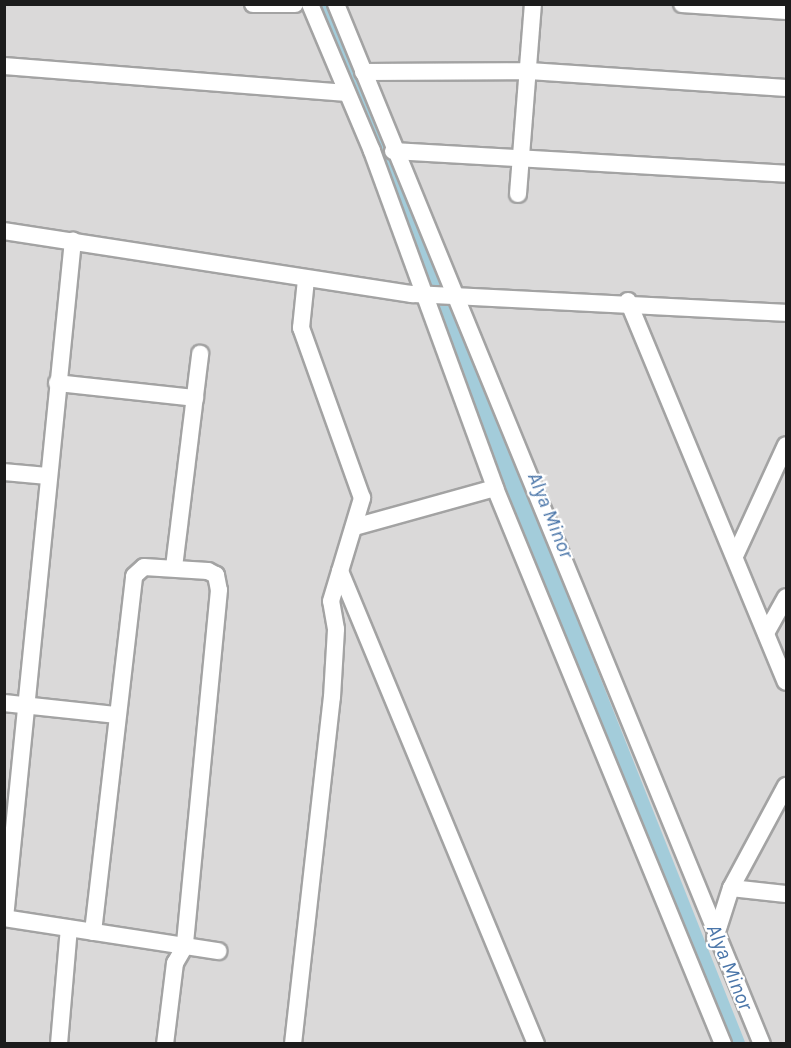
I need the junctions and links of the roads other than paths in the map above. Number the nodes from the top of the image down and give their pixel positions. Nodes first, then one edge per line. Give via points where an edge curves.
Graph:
1 (253, 4) edge
2 (295, 4) edge
3 (310, 4) edge
4 (336, 4) edge
5 (533, 4) edge
6 (682, 4) edge
7 (713, 6) edge
8 (786, 11) edge
9 (4, 66) edge
10 (529, 71) junction
11 (363, 72) junction
12 (786, 88) edge
13 (347, 93) junction
14 (393, 151) junction
15 (522, 155) junction
16 (786, 174) edge
17 (518, 194) dead end
18 (4, 231) edge
19 (73, 240) junction
20 (306, 280) junction
21 (425, 295) junction
22 (457, 297) junction
23 (628, 301) junction
24 (786, 313) edge
25 (200, 354) dead end
26 (57, 383) junction
27 (195, 398) junction
28 (786, 445) edge
29 (4, 472) edge
30 (48, 476) junction
31 (495, 488) junction
32 (358, 526) junction
33 (735, 556) junction
34 (174, 567) junction
35 (340, 571) junction
36 (786, 597) edge
37 (766, 633) junction
38 (786, 682) edge
39 (4, 703) edge
40 (22, 705) junction
41 (116, 715) junction
42 (785, 791) edge
43 (731, 888) junction
44 (786, 894) edge
45 (5, 918) edge
46 (69, 928) junction
47 (93, 932) junction
48 (715, 938) junction
49 (185, 946) junction
50 (218, 951) dead end
51 (59, 1044) edge
52 (165, 1044) edge
53 (293, 1044) edge
54 (536, 1044) edge
55 (723, 1044) edge
56 (762, 1044) edge

1 - 2 street
3 - 13 street
4 - 11 street
5 - 10 street
6 - 7 street
7 - 8 street
9 - 13 street
10 - 11 street
10 - 12 street
10 - 15 street
11 - 14 street
13 - 21 street
14 - 15 street
14 - 22 street
15 - 16 street
15 - 17 street
18 - 19 street
19 - 20 street
19 - 26 street
20 - 21 street
20 - 32 street via 301,328 360,489
21 - 22 street
21 - 31 street
22 - 23 street
22 - 48 street
23 - 24 street
23 - 33 street
25 - 27 street
26 - 27 street
26 - 30 street
27 - 34 street
28 - 33 street
29 - 30 street
30 - 40 street
31 - 32 street
31 - 55 street
32 - 35 street
33 - 37 street
34 - 41 street via 144,567 134,576
34 - 49 street via 216,575 219,590
35 - 53 street via 331,601 336,629 332,698
35 - 54 street
36 - 37 street
37 - 38 street
39 - 40 street
40 - 41 street
40 - 45 street
41 - 47 street
42 - 43 street
43 - 44 street
43 - 48 street
45 - 46 street
46 - 47 street
46 - 51 street
47 - 49 street
48 - 56 street
49 - 50 street
49 - 52 street via 175,963

